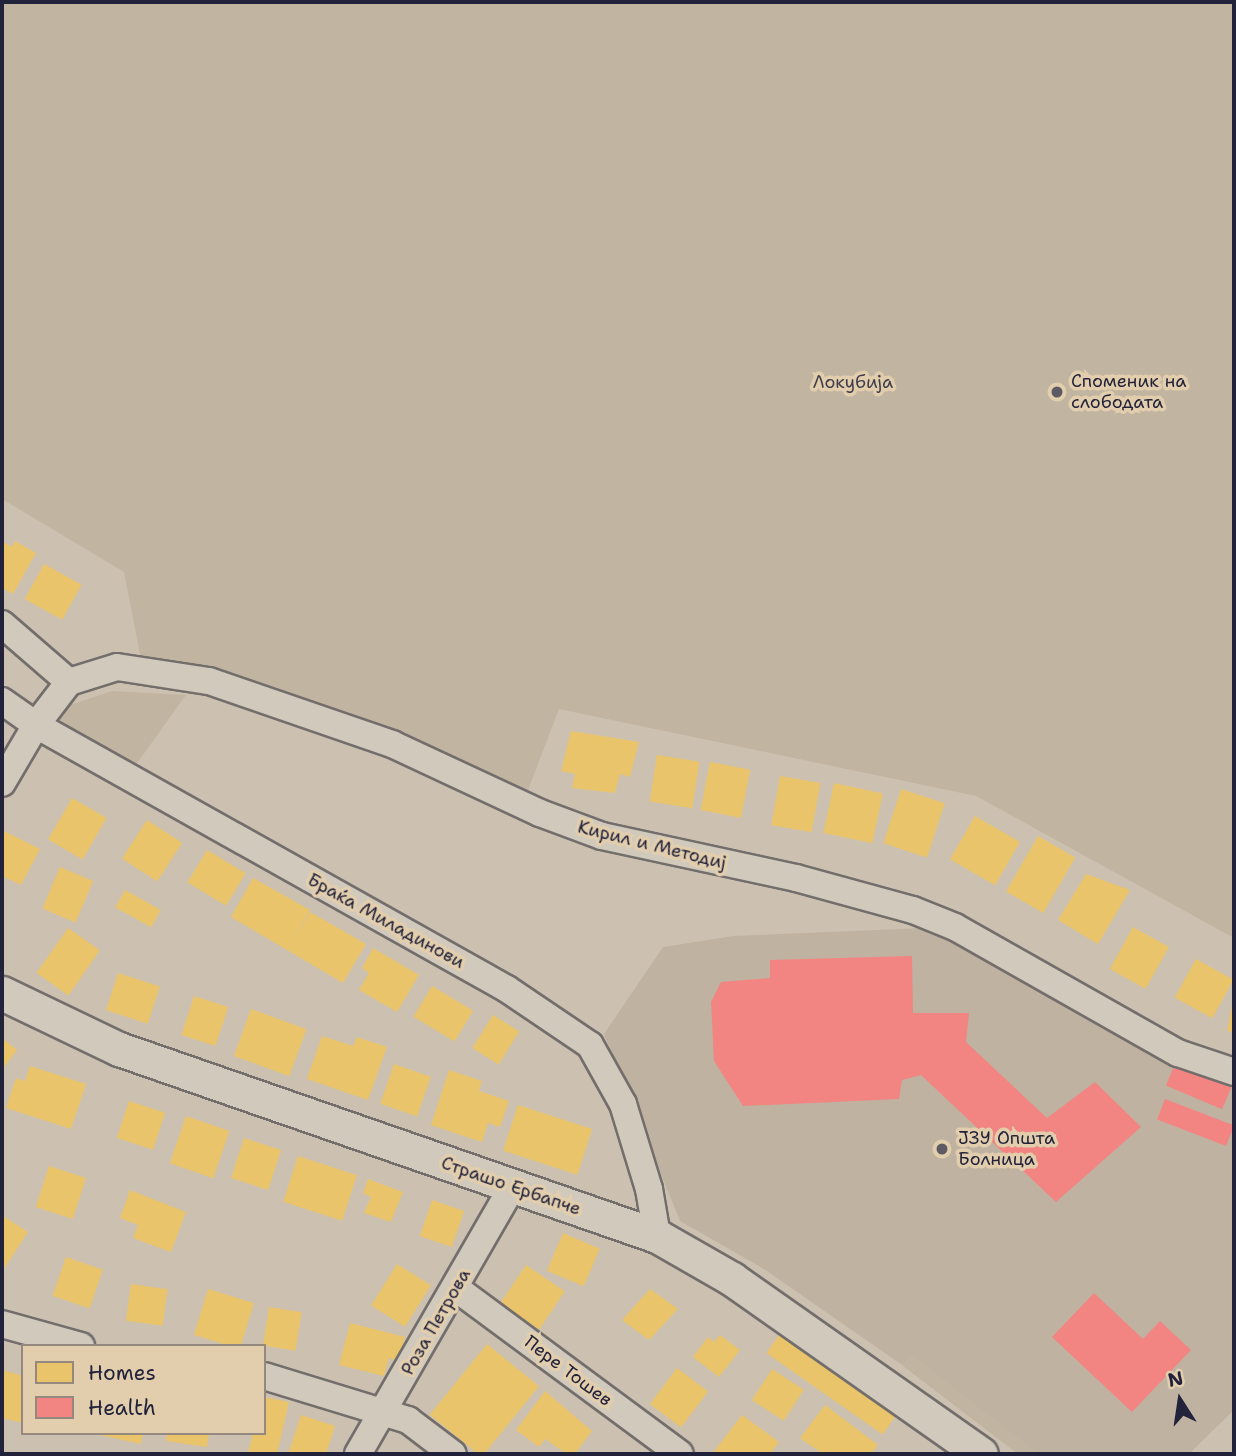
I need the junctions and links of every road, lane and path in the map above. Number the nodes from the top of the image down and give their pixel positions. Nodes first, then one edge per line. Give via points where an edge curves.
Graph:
1 (2, 624) edge
2 (69, 682) junction
3 (2, 701) edge
4 (36, 725) junction
5 (2, 782) edge
6 (2, 993) edge
7 (1234, 1072) edge
8 (512, 1187) junction
9 (657, 1236) junction
10 (457, 1289) junction
11 (2, 1324) edge
12 (74, 1344) edge
13 (266, 1377) edge
14 (383, 1411) junction
15 (358, 1454) edge
16 (453, 1454) edge
17 (680, 1454) edge
18 (981, 1454) edge

1 - 2 street
2 - 4 street
2 - 7 street, Кирил и Методиј via 117,667 209,681 392,744 540,813 602,836 796,878 913,910 955,927 1178,1053
3 - 4 street, Браќа Миладинови
4 - 5 street
4 - 9 street, Браќа Миладинови via 507,989 590,1045 623,1104 649,1189
6 - 8 main road, Страшо Ербапче via 119,1049
8 - 9 main road, Страшо Ербапче
8 - 10 street, Роза Петрова
9 - 18 main road, Страшо Ербапче via 732,1279
10 - 14 street, Роза Петрова
10 - 17 street, Пере Тошев
11 - 12 street
13 - 14 street
14 - 15 street, Роза Петрова
14 - 16 street via 408,1420

